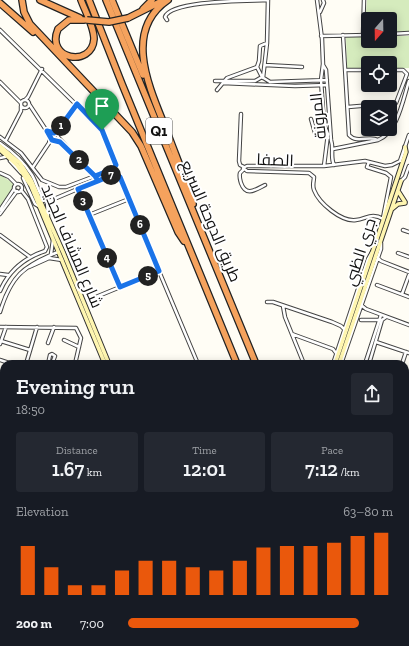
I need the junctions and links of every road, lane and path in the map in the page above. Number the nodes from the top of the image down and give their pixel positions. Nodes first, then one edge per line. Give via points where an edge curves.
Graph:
1 (22, 0) edge
2 (40, 0) edge
3 (81, 0) edge
4 (89, 0) edge
5 (106, 0) edge
6 (112, 0) edge
7 (152, 0) edge
8 (164, 0) edge
9 (168, 0) edge
10 (268, 0) edge
11 (317, 0) edge
12 (323, 0) edge
13 (364, 1) edge
14 (0, 3) edge
15 (320, 12) junction
16 (364, 12) edge
17 (135, 15) junction
18 (86, 20) junction
19 (167, 20) dead end
20 (0, 30) edge
21 (409, 33) edge
22 (397, 34) edge
23 (343, 35) junction
24 (361, 35) edge
25 (322, 36) junction
26 (267, 43) junction
27 (58, 54) junction
28 (323, 64) junction
29 (265, 65) junction
30 (256, 67) junction
31 (302, 67) dead end
32 (42, 69) junction
33 (345, 70) junction
34 (361, 70) edge
35 (397, 70) edge
36 (403, 70) junction
37 (409, 71) edge
38 (262, 78) junction
39 (322, 80) junction
40 (327, 80) junction
41 (215, 81) dead end
42 (224, 81) junction
43 (409, 81) edge
44 (0, 82) edge
45 (322, 85) junction
46 (327, 85) junction
47 (149, 86) junction
48 (217, 90) dead end
49 (25, 104) junction
50 (77, 104) junction
51 (348, 107) junction
52 (241, 114) dead end
53 (311, 119) dead end
54 (47, 131) junction
55 (56, 134) junction
56 (409, 135) edge
57 (0, 137) edge
58 (328, 138) junction
59 (52, 139) junction
60 (378, 140) junction
61 (6, 141) junction
62 (60, 142) junction
63 (0, 144) edge
64 (5, 146) junction
65 (405, 147) junction
66 (333, 149) junction
67 (0, 151) edge
68 (5, 157) junction
69 (0, 158) edge
70 (400, 161) joint
71 (369, 162) junction
72 (334, 165) junction
73 (32, 166) junction
74 (324, 166) junction
75 (409, 166) edge
76 (244, 168) junction
77 (27, 169) junction
78 (35, 170) junction
79 (0, 173) edge
80 (30, 173) junction
81 (95, 176) junction
82 (401, 180) joint
83 (98, 181) junction
84 (16, 184) junction
85 (265, 185) dead end
86 (78, 189) junction
87 (15, 190) junction
88 (21, 190) junction
89 (398, 191) junction
90 (39, 193) junction
91 (129, 199) junction
92 (47, 202) junction
93 (407, 203) edge
94 (40, 207) junction
95 (0, 210) edge
96 (391, 210) junction
97 (0, 214) edge
98 (89, 215) junction
99 (48, 216) junction
100 (383, 218) junction
101 (197, 221) junction
102 (403, 230) dead end
103 (409, 232) edge
104 (0, 235) edge
105 (53, 238) junction
106 (380, 242) junction
107 (189, 248) junction
108 (58, 251) junction
109 (372, 252) junction
110 (398, 253) dead end
111 (51, 254) junction
112 (30, 256) junction
113 (377, 257) junction
114 (409, 257) edge
115 (62, 261) junction
116 (381, 261) junction
117 (375, 263) junction
118 (27, 268) junction
119 (159, 271) junction
120 (0, 274) edge
121 (409, 274) edge
122 (9, 275) junction
123 (18, 276) junction
124 (367, 280) junction
125 (14, 281) junction
126 (368, 286) junction
127 (377, 286) dead end
128 (120, 287) junction
129 (0, 291) edge
130 (402, 294) junction
131 (409, 297) edge
132 (91, 299) dead end
133 (267, 302) dead end
134 (361, 305) junction
135 (283, 306) junction
136 (366, 309) junction
137 (359, 310) junction
138 (0, 312) edge
139 (381, 315) junction
140 (386, 316) junction
141 (351, 317) junction
142 (361, 320) dead end
143 (381, 320) junction
144 (346, 323) junction
145 (409, 325) edge
146 (0, 326) edge
147 (341, 326) junction
148 (6, 327) junction
149 (37, 327) junction
150 (54, 327) junction
151 (344, 329) junction
152 (351, 330) junction
153 (292, 334) junction
154 (300, 338) junction
155 (64, 340) dead end
156 (1, 342) edge
157 (48, 343) dead end
158 (295, 343) junction
159 (375, 343) junction
160 (79, 347) junction
161 (338, 347) junction
162 (333, 349) junction
163 (30, 350) junction
164 (408, 353) edge
165 (335, 355) junction
166 (27, 360) edge
167 (49, 360) edge
168 (54, 360) edge
169 (76, 360) edge
170 (103, 360) edge
171 (107, 360) edge
172 (196, 360) edge
173 (235, 360) edge
174 (254, 360) edge
175 (303, 360) edge
176 (336, 360) edge
177 (338, 360) edge
178 (339, 360) edge
179 (368, 360) edge
180 (370, 360) edge

1 - 27 highway via 30,24
2 - 18 highway
3 - 18 highway via 93,32 92,45 88,52 81,56 63,54 55,41 58,29 69,20
4 - 107 highway, طريق الدوحة السريع
5 - 101 highway, طريق الدوحة السريع / Q1
6 - 47 highway
7 - 17 highway
8 - 17 highway
9 - 47 highway via 153,14 144,34 143,62
10 - 19 street via 204,2 178,6 166,13
10 - 26 street
11 - 15 street, المرونة
12 - 15 street, المرونة
13 - 16 street
14 - 27 highway
15 - 25 street, المرونة
17 - 18 highway, bridge via 109,22
20 - 32 street
21 - 22 street
23 - 24 street
23 - 25 street
23 - 33 street
25 - 28 street, المرونة
26 - 29 street
26 - 30 street via 260,46
27 - 107 highway via 132,132 141,146 178,232
28 - 39 street, المرونة
28 - 40 street, المرونة
29 - 31 street
29 - 38 street
30 - 38 street
30 - 42 street
32 - 49 street
32 - 50 street
33 - 34 street
33 - 51 street
35 - 36 street
36 - 37 street
36 - 51 street via 407,76 394,105
38 - 39 street via 270,82
38 - 42 street via 255,81
39 - 40 street
39 - 45 street, المرونة
40 - 46 street, المرونة
41 - 42 street
42 - 45 street
42 - 48 street
43 - 60 street via 395,122 386,136
44 - 49 street
45 - 46 street
45 - 58 street, المرونة via 324,125
46 - 66 street, المرونة
47 - 101 highway via 188,188
49 - 54 street
49 - 61 street
50 - 55 street
50 - 81 street via 102,130 116,163 113,169
51 - 60 street via 350,136 355,139
52 - 76 street via 239,161
53 - 58 street via 315,133
54 - 55 street
54 - 59 street
55 - 59 street
55 - 59 street
55 - 62 street
56 - 65 street, جري الظبي
57 - 61 street
58 - 74 street, المرونة
59 - 62 street
59 - 73 street
60 - 66 street
61 - 63 street
61 - 64 street
61 - 73 street
62 - 81 street
63 - 64 street
63 - 90 street, شارع المشاف الجديد via 24,168
64 - 77 street
65 - 70 street, جري الظبي
65 - 100 street, جري الظبي via 406,152
66 - 72 street, المرونة
67 - 68 street
67 - 94 street, شارع المشاف الجديد via 24,174
68 - 69 street
68 - 94 street via 21,174 35,204
70 - 71 street, الصفا via 385,166
71 - 72 street, الصفا
71 - 100 street via 367,167 386,173 390,177
72 - 74 street, الصفا
73 - 77 street
73 - 78 street
74 - 76 street, الصفا
75 - 82 street, جري الظبي
76 - 85 street via 240,177 246,191 250,192
76 - 100 street, الصفا via 309,173 314,177 313,188 317,195 338,216 356,220 373,216
77 - 80 street
78 - 80 street
78 - 81 street via 42,180 62,188
79 - 84 street
80 - 90 street
81 - 83 street
82 - 89 street, جري الظبي
83 - 86 street
83 - 91 street via 113,174 118,175
84 - 87 street
84 - 88 street via 21,185
86 - 92 street
86 - 98 street
87 - 88 street
87 - 95 street
87 - 97 street
88 - 112 street via 27,198 47,246 45,251
89 - 93 street
89 - 96 street, جري الظبي
90 - 92 street
90 - 99 street, شارع المشاف الجديد
91 - 98 street
91 - 119 street
92 - 99 street
93 - 96 street via 398,204
94 - 105 street, شارع المشاف الجديد
96 - 106 street, جري الظبي
98 - 128 street
99 - 171 street, شارع المشاف الجديد
100 - 109 street, جري الظبي
101 - 174 highway, طريق الدوحة السريع / Q1
102 - 103 street
104 - 112 street
105 - 108 street, شارع المشاف الجديد
105 - 111 street
106 - 113 street via 381,249
106 - 124 street, جري الظبي
107 - 173 highway, طريق الدوحة السريع
108 - 111 street
108 - 115 street, شارع المشاف الجديد
109 - 141 street, جري الظبي
109 - 144 street via 368,257
110 - 114 street
111 - 118 street
112 - 122 street
113 - 116 street
113 - 117 street
115 - 118 street via 49,258
115 - 170 street, شارع المشاف الجديد
116 - 117 street
116 - 121 street
117 - 126 street
118 - 123 street
119 - 128 street
119 - 172 street
120 - 122 street
121 - 130 street
122 - 123 street
122 - 125 street
122 - 129 street
123 - 125 street
124 - 126 street
124 - 152 street, جري الظبي
125 - 138 street
126 - 134 street
127 - 130 street
128 - 132 street
130 - 131 street
133 - 135 street
134 - 136 street
134 - 137 street
135 - 147 street
135 - 153 street
136 - 137 street
136 - 139 street
137 - 152 street
139 - 140 street
139 - 143 street
140 - 143 street
140 - 145 street
141 - 144 street
141 - 177 street, جري الظبي
142 - 143 street
143 - 159 street
144 - 147 street
144 - 151 street
146 - 148 street
147 - 151 street
148 - 149 street
148 - 156 street
149 - 150 street
149 - 163 street
150 - 157 street
150 - 160 street via 77,328 80,337
151 - 161 street
152 - 178 street, جري الظبي
153 - 154 street
153 - 158 street
154 - 158 street
154 - 162 street
155 - 160 street
156 - 163 street
158 - 175 street
159 - 164 street
159 - 179 street
159 - 180 street
160 - 169 street
161 - 162 street
161 - 165 street
162 - 165 street
163 - 166 street
165 - 176 street
167 - 168 street via 52,354 55,356

